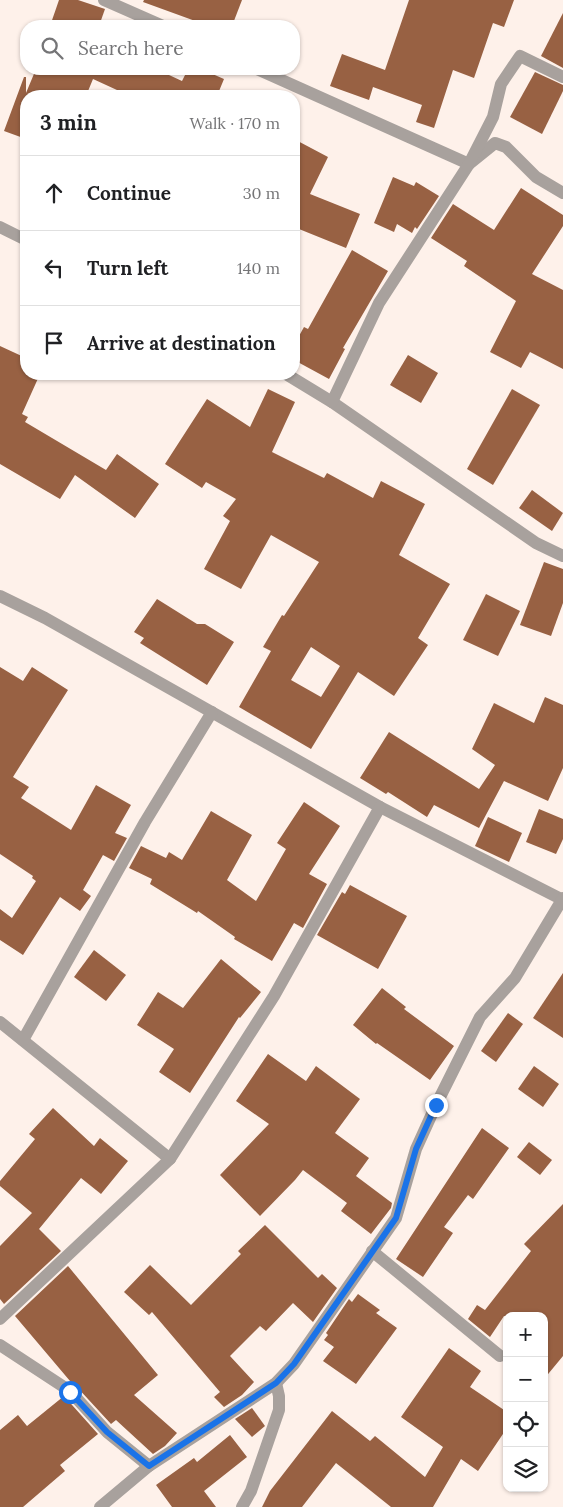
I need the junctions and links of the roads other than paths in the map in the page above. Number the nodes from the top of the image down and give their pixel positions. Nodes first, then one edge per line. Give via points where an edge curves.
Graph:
1 (104, 0) edge
2 (149, 20) edge
3 (270, 75) edge
4 (563, 77) edge
5 (469, 164) junction
6 (563, 193) edge
7 (0, 227) edge
8 (20, 237) edge
9 (296, 380) edge
10 (332, 402) junction
11 (563, 556) edge
12 (0, 596) edge
13 (212, 712) junction
14 (380, 807) junction
15 (563, 899) edge
16 (0, 1022) edge
17 (23, 1040) junction
18 (170, 1159) junction
19 (372, 1251) junction
20 (0, 1319) edge
21 (0, 1345) edge
22 (500, 1356) dead end
23 (276, 1383) junction
24 (149, 1466) junction
25 (100, 1507) edge
26 (242, 1507) edge

1 - 2 street
3 - 5 street
4 - 5 street via 520,56 501,84 493,117
5 - 6 street via 495,143 506,147 536,177
5 - 10 street via 379,303
7 - 8 street
9 - 10 street
10 - 11 street via 536,543
12 - 13 street
13 - 14 street
13 - 17 street via 145,822
14 - 15 street
14 - 18 street via 274,996
15 - 19 street via 516,978 480,1017 416,1149 396,1218
16 - 17 street
17 - 18 street
18 - 20 street
19 - 22 street
19 - 23 street via 294,1364
21 - 24 street via 70,1392 107,1432
23 - 24 street
23 - 26 street via 279,1410 251,1491
24 - 25 street

